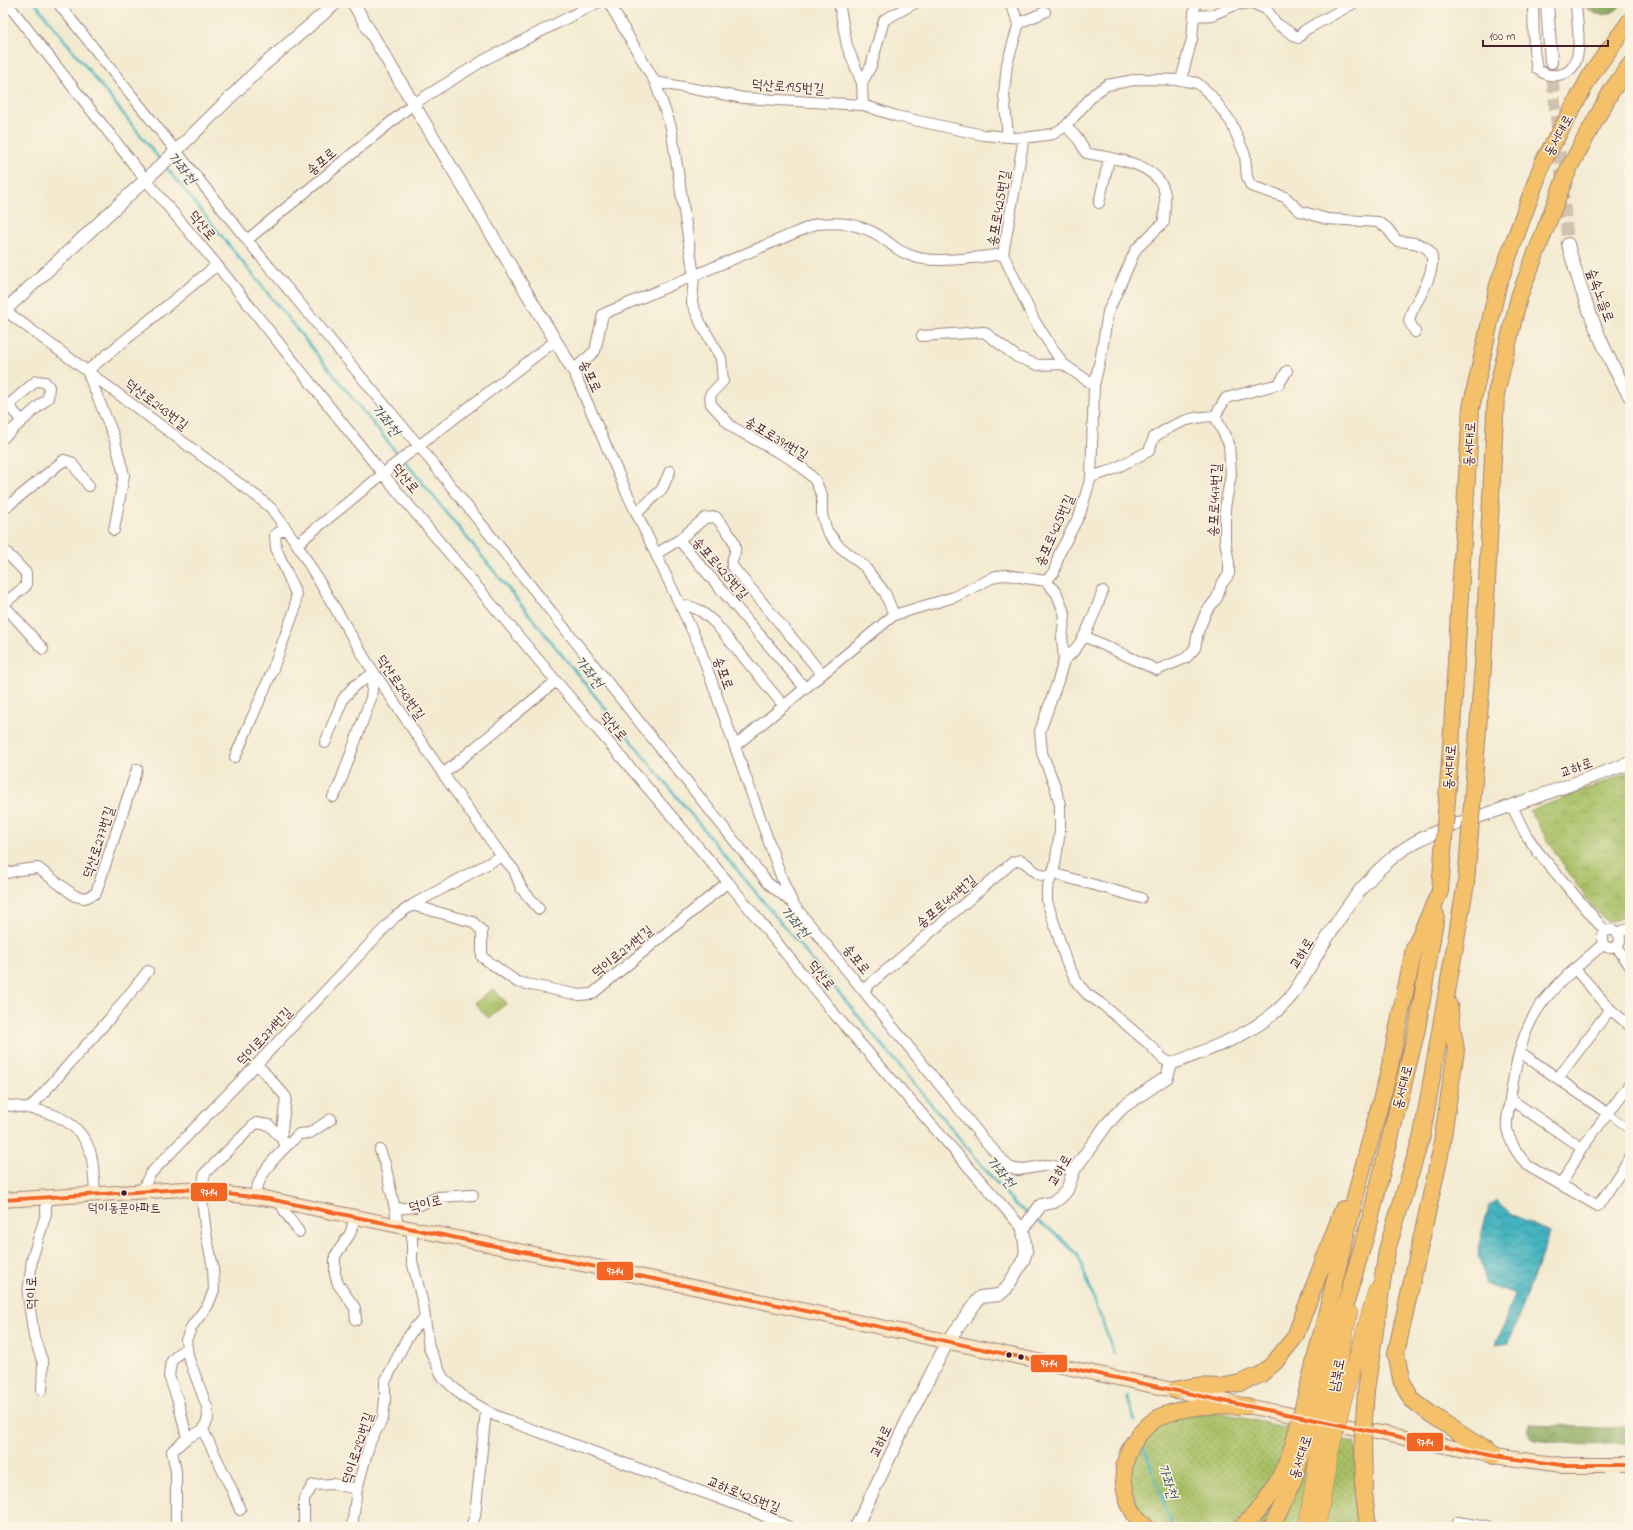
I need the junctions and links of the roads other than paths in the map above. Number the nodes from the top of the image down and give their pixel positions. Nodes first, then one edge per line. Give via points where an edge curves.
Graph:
1 (7, 3) edge
2 (58, 3) edge
3 (336, 3) edge
4 (353, 3) edge
5 (597, 3) edge
6 (609, 3) edge
7 (839, 3) edge
8 (915, 3) edge
9 (1010, 3) edge
10 (1195, 3) edge
11 (1251, 3) edge
12 (1354, 3) edge
13 (1533, 3) edge
14 (1547, 3) edge
15 (1576, 3) edge
16 (1045, 12) dead end
17 (1195, 16) junction
18 (1630, 21) edge
19 (1019, 23) junction
20 (1551, 62) tunnel mouth
21 (1630, 65) edge
22 (1181, 80) junction
23 (655, 82) junction
24 (862, 83) junction
25 (413, 104) junction
26 (863, 105) junction
27 (1066, 126) junction
28 (1008, 137) junction
29 (1024, 138) junction
30 (173, 153) junction
31 (1109, 159) junction
32 (148, 177) junction
33 (1099, 203) dead end
34 (247, 240) junction
35 (1568, 244) tunnel mouth
36 (1003, 254) junction
37 (217, 265) junction
38 (694, 276) junction
39 (4, 311) edge
40 (1415, 332) dead end
41 (922, 336) dead end
42 (555, 341) junction
43 (1063, 364) junction
44 (573, 370) junction
45 (87, 371) junction
46 (1287, 371) dead end
47 (1094, 385) junction
48 (1630, 397) edge
49 (6, 408) edge
50 (1215, 416) junction
51 (22, 421) junction
52 (3, 438) edge
53 (417, 447) junction
54 (386, 470) junction
55 (670, 471) dead end
56 (1091, 477) junction
57 (89, 486) dead end
58 (3, 510) edge
59 (637, 513) junction
60 (285, 528) junction
61 (114, 530) dead end
62 (679, 540) junction
63 (297, 544) junction
64 (3, 549) edge
65 (656, 554) junction
66 (1046, 581) junction
67 (1103, 591) dead end
68 (3, 604) edge
69 (680, 605) junction
70 (894, 615) junction
71 (1084, 636) junction
72 (43, 649) dead end
73 (1064, 660) junction
74 (374, 673) junction
75 (822, 674) junction
76 (556, 681) junction
77 (805, 688) junction
78 (784, 706) junction
79 (325, 743) dead end
80 (735, 746) junction
81 (235, 758) dead end
82 (1630, 763) edge
83 (137, 769) dead end
84 (443, 774) junction
85 (333, 797) dead end
86 (1512, 806) junction
87 (502, 856) junction
88 (3, 874) edge
89 (1052, 875) junction
90 (728, 882) junction
91 (1440, 892) junction
92 (1141, 898) dead end
93 (793, 904) junction
94 (412, 905) junction
95 (540, 909) dead end
96 (1630, 928) edge
97 (1605, 931) junction
98 (1617, 933) junction
99 (1603, 944) junction
100 (1616, 946) junction
101 (1630, 966) edge
102 (1575, 969) junction
103 (148, 971) dead end
104 (863, 990) junction
105 (1447, 990) junction
106 (1610, 1009) junction
107 (1630, 1026) edge
108 (1520, 1052) junction
109 (257, 1064) junction
110 (1171, 1064) junction
111 (1558, 1078) junction
112 (1630, 1084) edge
113 (1510, 1099) junction
114 (3, 1105) edge
115 (31, 1108) junction
116 (1607, 1113) junction
117 (331, 1119) dead end
118 (1630, 1130) edge
119 (1370, 1138) junction
120 (284, 1142) junction
121 (1582, 1148) junction
122 (380, 1150) dead end
123 (1630, 1158) edge
124 (1074, 1170) junction
125 (1561, 1185) junction
126 (142, 1191) junction
127 (201, 1191) junction
128 (95, 1194) junction
129 (474, 1195) dead end
130 (46, 1197) junction
131 (254, 1197) junction
132 (3, 1200) edge
133 (280, 1202) junction
134 (395, 1209) junction
135 (355, 1218) junction
136 (1030, 1219) junction
137 (398, 1227) junction
138 (412, 1230) junction
139 (299, 1232) dead end
140 (1387, 1250) junction
141 (425, 1318) junction
142 (356, 1320) dead end
143 (948, 1341) junction
144 (187, 1348) junction
145 (42, 1390) dead end
146 (1174, 1390) junction
147 (1326, 1392) junction
148 (1247, 1406) junction
149 (486, 1411) junction
150 (203, 1430) junction
151 (188, 1438) junction
152 (1311, 1450) junction
153 (1494, 1456) junction
154 (1630, 1465) edge
155 (357, 1489) junction
156 (240, 1510) dead end
157 (176, 1527) edge
158 (304, 1527) edge
159 (352, 1527) edge
160 (471, 1527) edge
161 (789, 1527) edge
162 (856, 1527) edge
163 (1146, 1527) edge
164 (1241, 1527) edge
165 (1272, 1527) edge
166 (1306, 1527) edge
167 (1318, 1527) edge
168 (1368, 1527) edge
169 (1458, 1527) edge
170 (1486, 1527) edge

1 - 32 street, 덕산로
2 - 30 street, 덕산로
3 - 30 street via 259,69
4 - 25 street, 송포로
5 - 25 street via 486,59
6 - 23 street
7 - 24 street via 847,46
8 - 24 street via 884,20 871,66
9 - 19 street
10 - 17 street
11 - 12 street via 1266,9 1276,23 1298,38 1305,30
11 - 17 street via 1235,5 1212,15
13 - 15 street via 1537,69 1544,74 1553,75 1572,67 1577,56 1579,42
14 - 20 street
16 - 19 street
17 - 22 street
18 - 91 highway, 동서대로, bridge via 1592,73 1543,162 1498,285 1471,408
19 - 28 street via 1007,64 1004,94
21 - 105 highway, 동서대로, bridge via 1612,90 1569,168 1519,297 1496,394 1483,666 1466,883
22 - 27 street, 덕산로195번길 via 1140,79 1107,85 1094,94
22 - 40 street, 덕산로195번길 via 1196,83 1210,94 1231,122 1245,155 1247,176 1251,186 1284,197 1300,211 1327,219 1378,222 1387,228 1397,241 1414,242 1426,247 1432,256 1431,270 1409,321
23 - 26 street, 덕산로195번길 via 744,98
23 - 38 street, 송포로391번길 via 672,127
24 - 26 street
25 - 34 street, 송포로
25 - 42 street, 송포로
26 - 28 street, 덕산로195번길 via 911,120 983,135
27 - 29 street, 덕산로195번길 via 1053,134
27 - 31 street, 송포로425번길 via 1079,140 1086,153
28 - 29 street, 덕산로195번길
29 - 36 street, 송포로425번길
30 - 32 street
30 - 34 street, 덕산로
31 - 33 street
31 - 47 street, 송포로425번길 via 1140,166 1157,177 1164,192 1164,222 1136,249 1108,312
32 - 37 street, 덕산로
32 - 39 street
34 - 53 street, 덕산로
35 - 48 street, 숲속노을로 via 1594,322 1618,377
36 - 38 street via 942,260 916,258 897,250 857,225 839,222 816,224
36 - 43 street, 송포로425번길 via 1034,320
37 - 45 street
37 - 54 street, 덕산로
38 - 44 street via 603,314 595,350
38 - 70 street, 송포로391번길 via 692,303 721,358 723,381 710,395 711,404 732,428 789,458 816,480 822,496 822,515 827,531 839,546 864,566 885,593
39 - 45 street, 덕산로243번길
41 - 43 street via 984,332 1017,357 1038,365
42 - 44 street, 송포로
42 - 53 street
43 - 47 street, 송포로425번길
44 - 59 street, 송포로
45 - 60 street, 덕산로243번길 via 259,498 271,508
45 - 61 street via 114,437 124,475
46 - 50 street via 1279,384 1226,398
47 - 56 street, 송포로425번길
49 - 51 street
49 - 51 street via 36,381 44,382 49,387 48,398
50 - 56 street via 1198,416 1176,423 1154,437 1148,451 1112,470
50 - 71 street, 송포로447번길 via 1229,444 1231,474 1225,508 1229,574 1221,585 1217,598 1206,612 1195,648 1186,658 1157,670
51 - 52 street
53 - 54 street
53 - 93 street, 덕산로 via 768,883
54 - 63 street
54 - 76 street, 덕산로
55 - 59 street via 662,489
56 - 66 street, 송포로425번길 via 1080,514 1059,554 1054,572
57 - 58 street via 71,462 64,460
59 - 65 street, 송포로
60 - 63 street, 덕산로243번길
60 - 81 street via 275,535 276,548 296,594 295,609 271,674
62 - 65 street
62 - 75 street, 송포로425번길 via 705,518 716,517 734,542 732,566
62 - 77 street, 송포로425번길
63 - 74 street, 덕산로243번길
64 - 68 street via 26,573 26,586
65 - 69 street, 송포로
66 - 70 street, 송포로425번길 via 1007,575 996,576 954,597
66 - 73 street via 1057,594 1065,616 1062,637
67 - 71 street
68 - 72 street
69 - 78 street via 702,610 715,622
69 - 80 street, 송포로 via 698,643
70 - 75 street, 송포로425번길
71 - 73 street via 1070,656
73 - 89 street via 1040,731 1042,753 1060,805 1060,830
74 - 79 street via 354,686 343,699
74 - 84 street, 덕산로243번길
74 - 85 street via 371,698
75 - 77 street, 송포로425번길
76 - 84 street
76 - 90 street, 덕산로
77 - 78 street, 송포로425번길
78 - 80 street, 송포로425번길
80 - 93 street, 송포로
82 - 86 street, 교하로
83 - 88 street, 덕산로277번길 via 96,893 85,898 75,896 38,868
84 - 87 street, 덕산로243번길
86 - 97 street via 1538,852
86 - 110 street, 교하로 via 1437,830 1397,854 1363,885 1287,1001 1253,1029
87 - 94 street, 덕이로271번길
87 - 95 street, 덕산로243번길 via 514,870 522,888
89 - 92 street, 송포로447번길
89 - 104 street, 송포로447번길 via 1046,877 1037,873 1021,860 1013,862
89 - 110 street via 1047,901 1066,962 1078,984
90 - 94 street, 덕이로271번길 via 592,994 579,995 517,982 482,957 482,931 474,922
90 - 136 street, 덕산로 via 837,1017
91 - 119 highway via 1414,950 1388,1075
91 - 147 highway, 동서대로 via 1417,1029
93 - 104 street, 송포로
94 - 109 street, 덕이로271번길 via 396,917
96 - 98 street
97 - 98 street
97 - 99 street via 1601,939
98 - 100 street via 1620,940
99 - 100 street via 1608,948
99 - 102 street
100 - 101 street
102 - 106 street
102 - 108 street via 1539,1006
103 - 115 street
104 - 124 street, 송포로 via 986,1142 1010,1167 1018,1170 1048,1165
105 - 140 highway, 동서대로 via 1422,1135
105 - 153 highway via 1456,1050 1440,1155 1396,1353 1401,1380 1411,1399
106 - 107 street
106 - 111 street
108 - 111 street
108 - 113 street
109 - 120 street via 286,1097
109 - 126 street, 덕이로271번길 via 150,1174
110 - 124 street, 교하로 via 1167,1077 1123,1107 1107,1124
111 - 116 street
112 - 116 street
113 - 121 street
113 - 125 street via 1507,1129 1519,1156 1528,1166
114 - 115 street
115 - 128 street via 51,1113 69,1122 80,1133 90,1151
116 - 118 street
116 - 121 street
117 - 120 street via 310,1133 299,1134
119 - 146 highway via 1294,1337 1274,1364 1260,1375 1240,1383
119 - 147 highway
120 - 127 street via 269,1125 256,1123 206,1173
120 - 131 street via 258,1183
121 - 125 street
122 - 134 street
123 - 125 street via 1598,1206
124 - 136 street, 교하로 via 1067,1190 1061,1197 1054,1202 1041,1205
126 - 127 main road, 덕이로
126 - 128 main road, 덕이로
127 - 131 main road, 덕이로
127 - 144 street via 213,1267 214,1290 208,1305 192,1326 186,1340
128 - 130 main road, 덕이로
129 - 134 street, 덕이로 via 438,1197 415,1207
130 - 132 main road, 덕이로
130 - 145 street, 덕이로 via 46,1214 32,1259 28,1295 34,1336 43,1363
131 - 133 main road, 덕이로
133 - 135 main road, 덕이로
133 - 139 street
134 - 137 street, 덕이로
135 - 137 main road, 덕이로
135 - 142 street via 350,1234 335,1256 335,1274 338,1284 355,1308
136 - 143 street, 교하로 via 1026,1252 1006,1289 999,1295 980,1297
137 - 138 main road, 덕이로
138 - 141 street via 412,1261
138 - 143 main road, 덕이로
140 - 147 main road, 남북로
140 - 168 highway, 동서대로, bridge via 1366,1391 1363,1434 1364,1493
141 - 149 street via 429,1348 443,1378 465,1398
141 - 155 street, 덕이로292번길 via 406,1340 385,1382 383,1418 370,1442
143 - 146 main road, 덕이로
143 - 162 street, 교하로
144 - 150 street via 208,1407 208,1419
144 - 151 street via 171,1362 169,1376
146 - 148 main road, 덕이로
147 - 152 highway, 동서대로, bridge
147 - 152 main road, 남북로, bridge
148 - 153 main road, 덕이로
148 - 163 highway via 1204,1405 1177,1411 1156,1419 1142,1431 1131,1445 1124,1462 1123,1478 1126,1496 1133,1512
149 - 160 street via 475,1516
149 - 161 street, 교하로425번길 via 751,1510
150 - 151 street
150 - 156 street
151 - 157 street via 172,1451 176,1471
152 - 164 highway via 1284,1470 1262,1506
152 - 165 highway, 동서대로
152 - 166 main road, 남북로
152 - 167 main road, 남북로
153 - 154 main road, 덕이로 via 1562,1465
155 - 158 street via 332,1484 313,1486 304,1499
155 - 159 street, 덕이로292번길
169 - 170 street via 1458,1522

